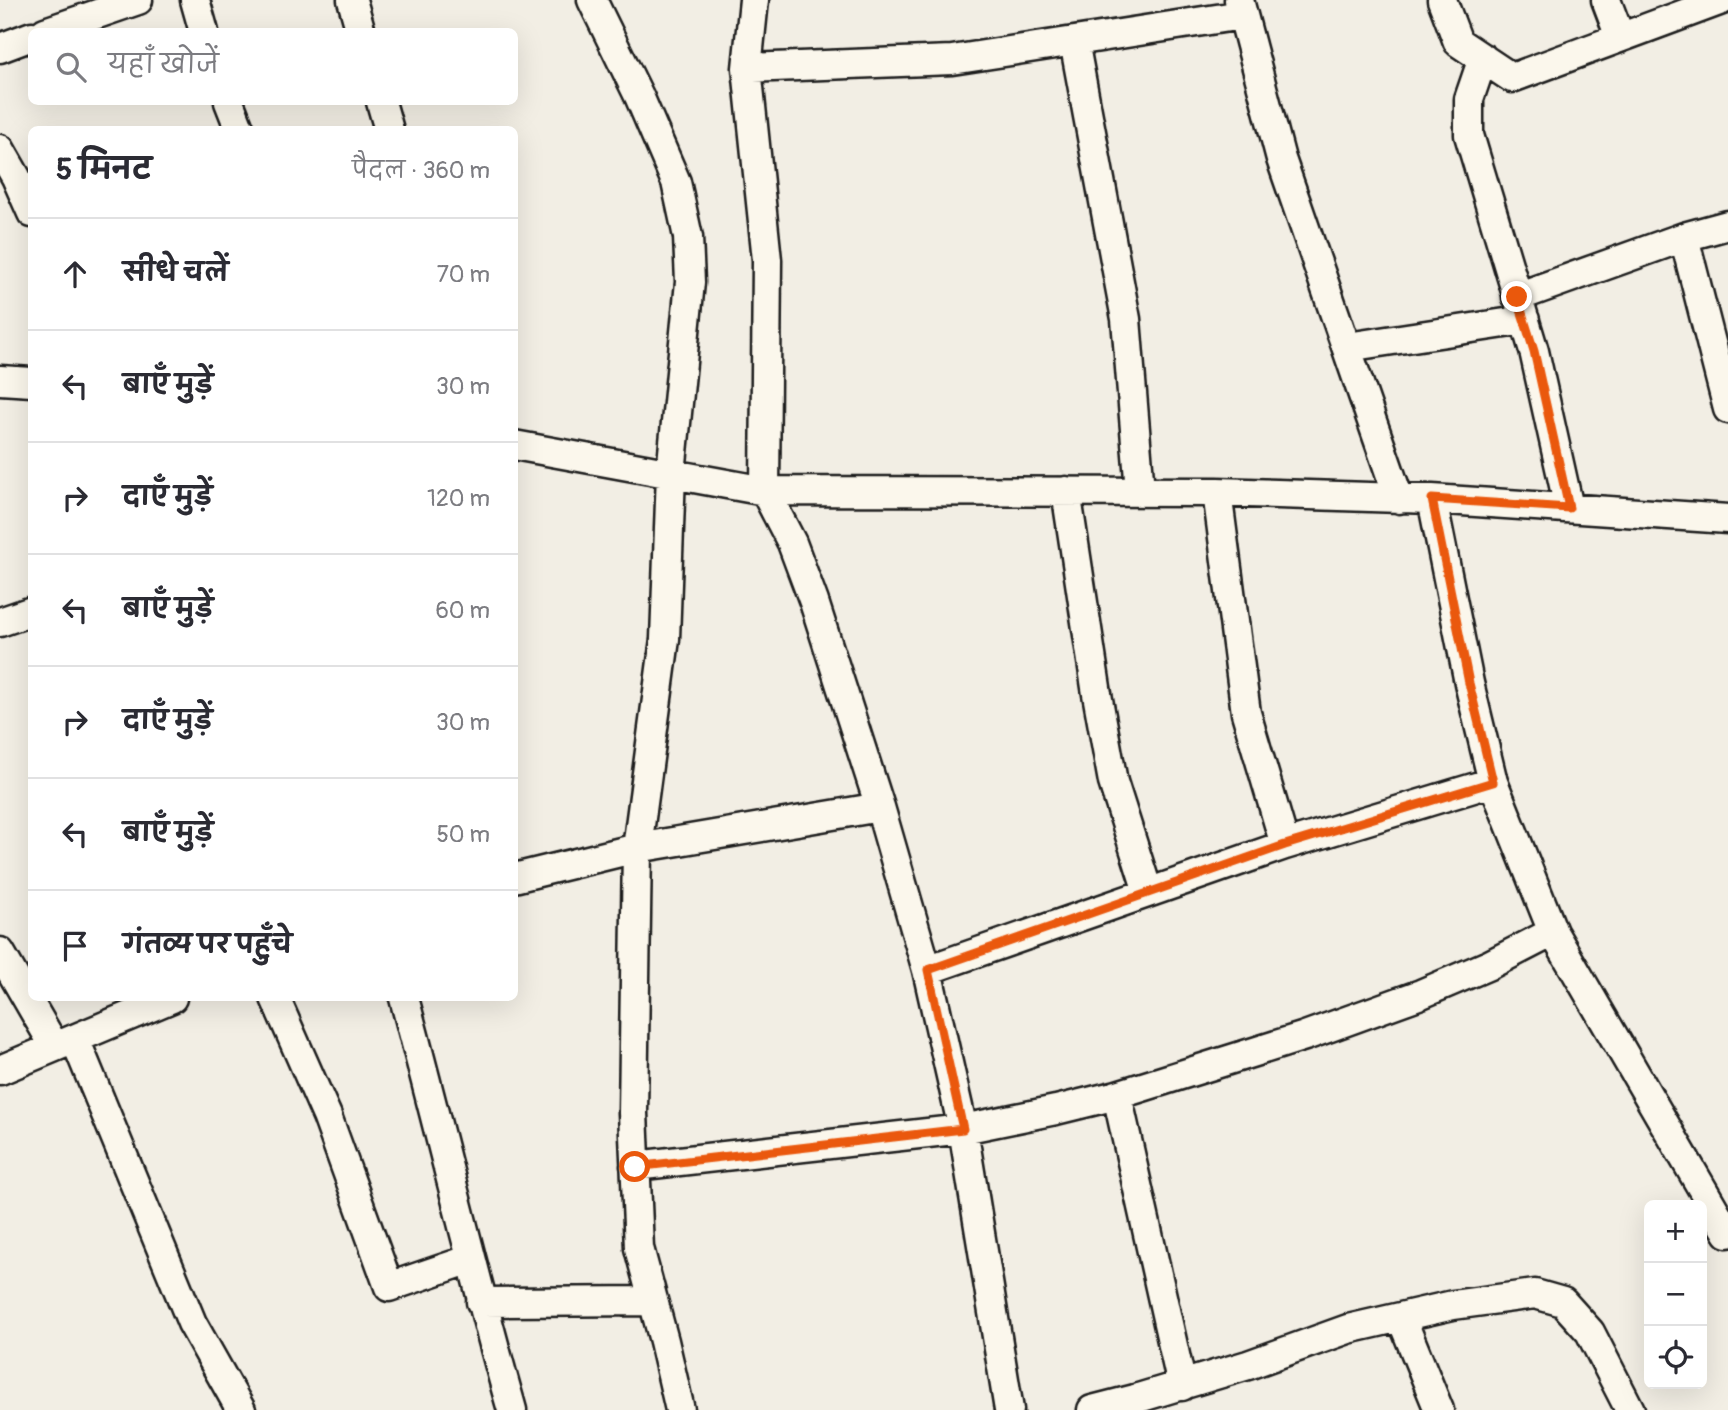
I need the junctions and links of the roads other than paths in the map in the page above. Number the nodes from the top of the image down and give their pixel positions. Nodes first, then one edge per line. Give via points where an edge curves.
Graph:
1 (138, 0) edge
2 (195, 0) edge
3 (352, 0) edge
4 (592, 0) edge
5 (754, 0) edge
6 (1442, 0) edge
7 (1606, 0) edge
8 (1722, 0) edge
9 (1241, 7) edge
10 (57, 28) edge
11 (203, 28) edge
12 (360, 28) edge
13 (1620, 37) junction
14 (28, 38) edge
15 (1074, 41) junction
16 (0, 48) edge
17 (1483, 58) junction
18 (747, 68) junction
19 (230, 105) edge
20 (382, 105) edge
21 (238, 126) edge
22 (389, 126) edge
23 (0, 149) edge
24 (28, 204) edge
25 (1728, 225) edge
26 (1684, 237) junction
27 (1521, 309) junction
28 (1347, 347) junction
29 (0, 380) edge
30 (28, 382) edge
31 (1728, 409) edge
32 (518, 445) edge
33 (671, 473) junction
34 (765, 491) junction
35 (1066, 491) junction
36 (1140, 491) junction
37 (1217, 492) junction
38 (1399, 499) junction
39 (1432, 499) junction
40 (1569, 508) junction
41 (1728, 519) edge
42 (28, 612) edge
43 (0, 622) edge
44 (1493, 782) junction
45 (880, 807) junction
46 (1285, 845) junction
47 (637, 848) junction
48 (518, 877) edge
49 (1148, 892) junction
50 (1553, 932) junction
51 (0, 952) edge
52 (928, 970) junction
53 (28, 991) edge
54 (35, 1001) edge
55 (165, 1001) edge
56 (276, 1001) edge
57 (405, 1001) edge
58 (65, 1043) junction
59 (0, 1070) edge
60 (1117, 1095) junction
61 (963, 1129) junction
62 (635, 1167) junction
63 (1728, 1233) edge
64 (471, 1259) junction
65 (653, 1301) junction
66 (481, 1302) junction
67 (1401, 1317) junction
68 (1182, 1386) junction
69 (1137, 1405) edge
70 (241, 1410) edge
71 (512, 1410) edge
72 (680, 1410) edge
73 (1009, 1410) edge
74 (1092, 1410) edge
75 (1439, 1410) edge
76 (1630, 1410) edge

1 - 10 street
2 - 11 street
3 - 12 street
4 - 33 street via 676,182 688,237 690,282
5 - 18 street
6 - 17 street via 1458,42
7 - 13 street
8 - 13 street
9 - 15 street
9 - 28 street via 1281,159
13 - 17 street via 1512,78
14 - 16 street
15 - 18 street via 952,60
15 - 36 street via 1126,319
17 - 27 street via 1469,99 1469,135
18 - 34 street via 767,260
19 - 21 street
20 - 22 street
23 - 24 street
25 - 26 street
26 - 27 street
26 - 31 street
27 - 28 street
27 - 40 street
28 - 38 street
29 - 30 street
32 - 33 street
33 - 34 street
33 - 47 street via 665,639
34 - 35 street
34 - 45 street via 797,554
35 - 36 street
35 - 49 street via 1113,782
36 - 37 street
37 - 38 street
37 - 46 street via 1246,713
38 - 39 street
39 - 40 street
39 - 44 street
40 - 41 street
42 - 43 street
44 - 46 street
44 - 50 street
45 - 47 street
45 - 52 street
46 - 49 street
47 - 48 street
47 - 62 street
49 - 52 street
50 - 60 street via 1421,994
50 - 63 street
51 - 53 street
52 - 61 street
54 - 58 street
55 - 58 street
56 - 64 street via 327,1116 390,1287
57 - 64 street
58 - 59 street
58 - 70 street via 192,1323
60 - 61 street
60 - 68 street
61 - 62 street
61 - 73 street
62 - 65 street via 639,1248
64 - 66 street
65 - 66 street
65 - 72 street
66 - 71 street
67 - 68 street via 1348,1329
67 - 75 street
67 - 76 street via 1535,1294 1563,1303 1590,1332
68 - 69 street
69 - 74 street

